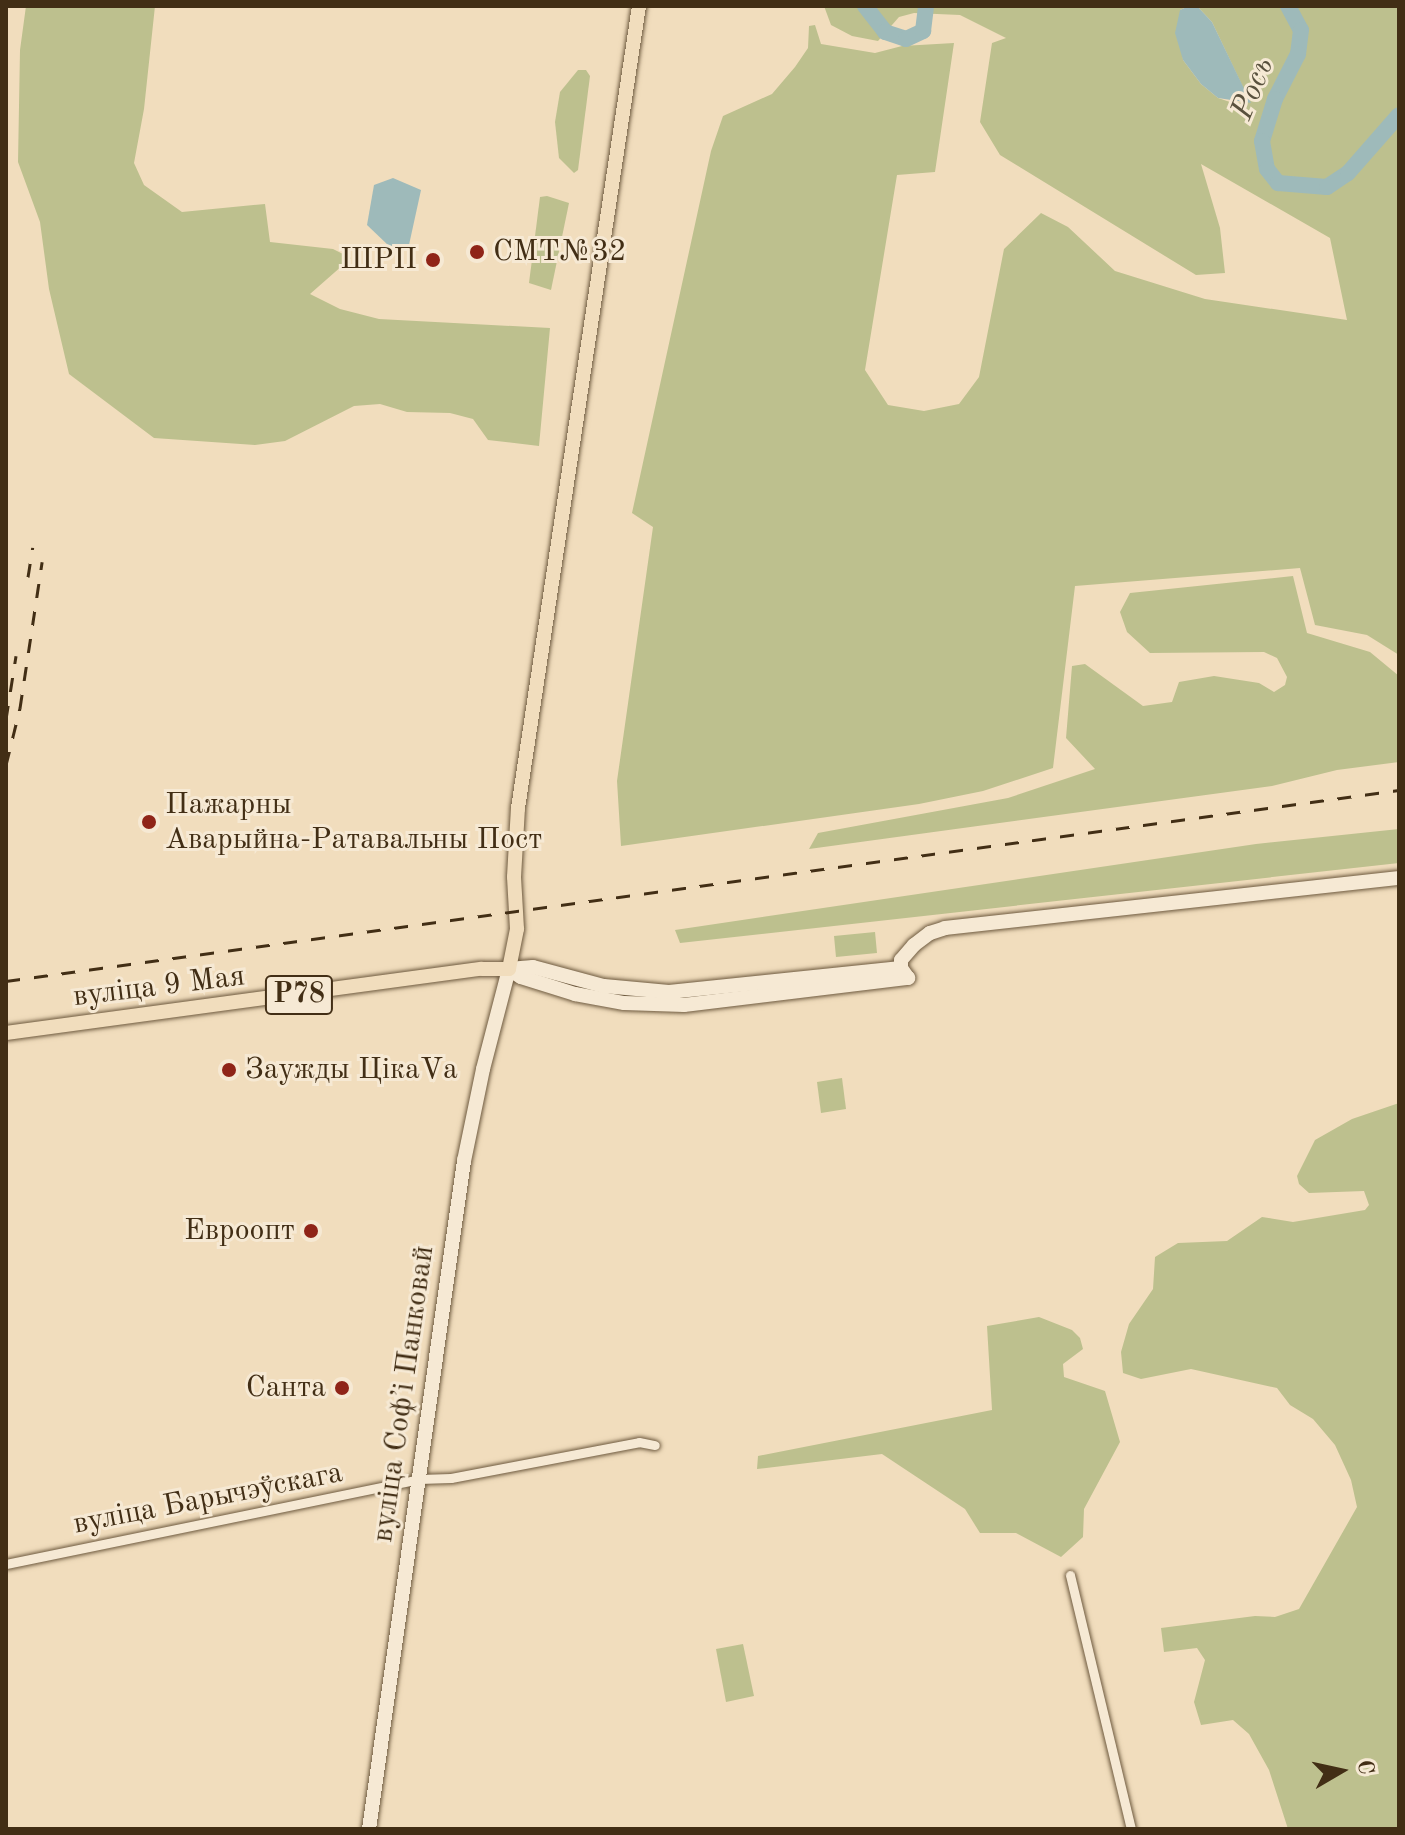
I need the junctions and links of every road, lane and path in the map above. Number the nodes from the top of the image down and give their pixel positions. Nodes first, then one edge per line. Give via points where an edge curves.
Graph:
1 (639, 6) edge
2 (1399, 878) edge
3 (509, 969) junction
4 (6, 1033) edge
5 (655, 1445) dead end
6 (419, 1479) junction
7 (6, 1564) edge
8 (1070, 1575) dead end
9 (369, 1829) edge
10 (1131, 1829) edge

1 - 3 main road via 518,808 517,929
2 - 3 street via 945,928 914,945 901,960 905,973 705,1004 624,1003 575,994
3 - 4 main road, вуліца 9 Мая / Р78
3 - 6 street, вуліца Софʼі Панковай via 464,1161
5 - 6 street, вуліца Барычэўскага via 639,1442 451,1478
6 - 7 street, вуліца Барычэўскага
6 - 9 street, вуліца Софʼі Панковай
8 - 10 street

